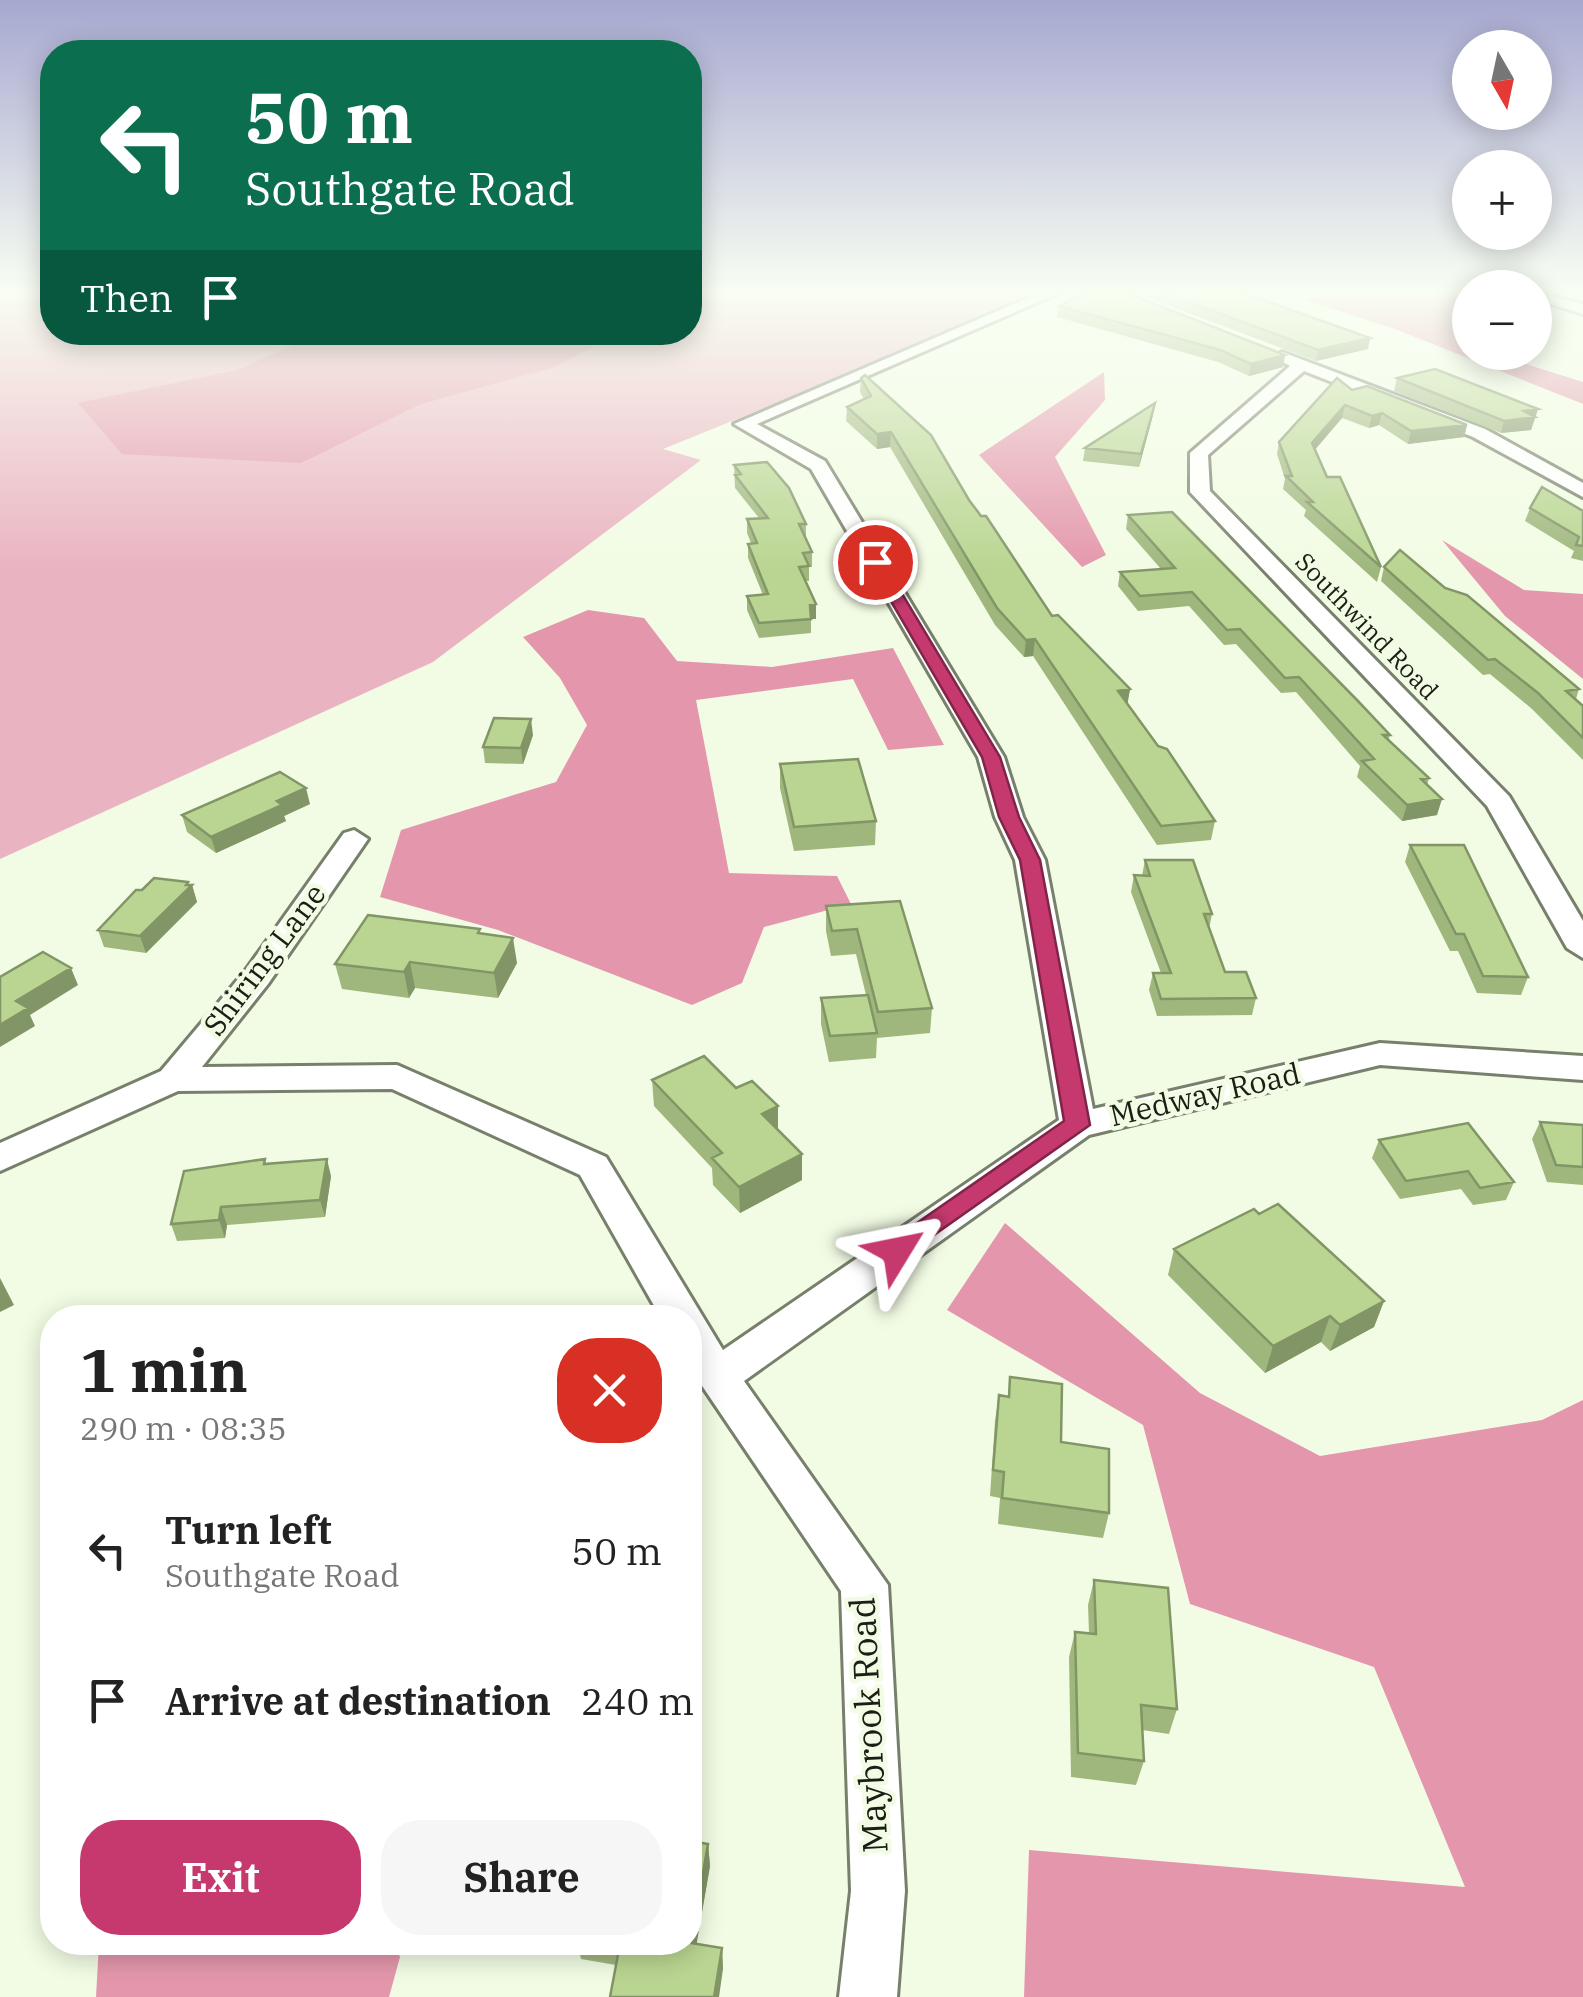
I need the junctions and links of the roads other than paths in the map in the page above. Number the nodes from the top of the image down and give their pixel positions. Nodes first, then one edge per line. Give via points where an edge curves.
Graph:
1 (835, 385) edge
2 (1278, 385) edge
3 (1354, 385) edge
4 (1583, 492) edge
5 (354, 839) dead end
6 (1583, 948) edge
7 (1583, 1068) edge
8 (173, 1079) junction
9 (1078, 1125) junction
10 (0, 1158) edge
11 (674, 1305) edge
12 (702, 1351) edge
13 (717, 1377) junction
14 (868, 1997) edge

1 - 9 street via 744,424 818,464 991,757 1030,860
2 - 6 street, Southwind Road via 1199,453 1200,492 1498,802
3 - 4 street via 1478,433
5 - 8 street, Shiring Lane via 257,977
7 - 9 street, Medway Road via 1380,1054
8 - 10 street
8 - 11 street via 397,1077 593,1166
9 - 13 street, Medway Road
12 - 13 street
13 - 14 street, Maybrook Road via 864,1586 878,1891

